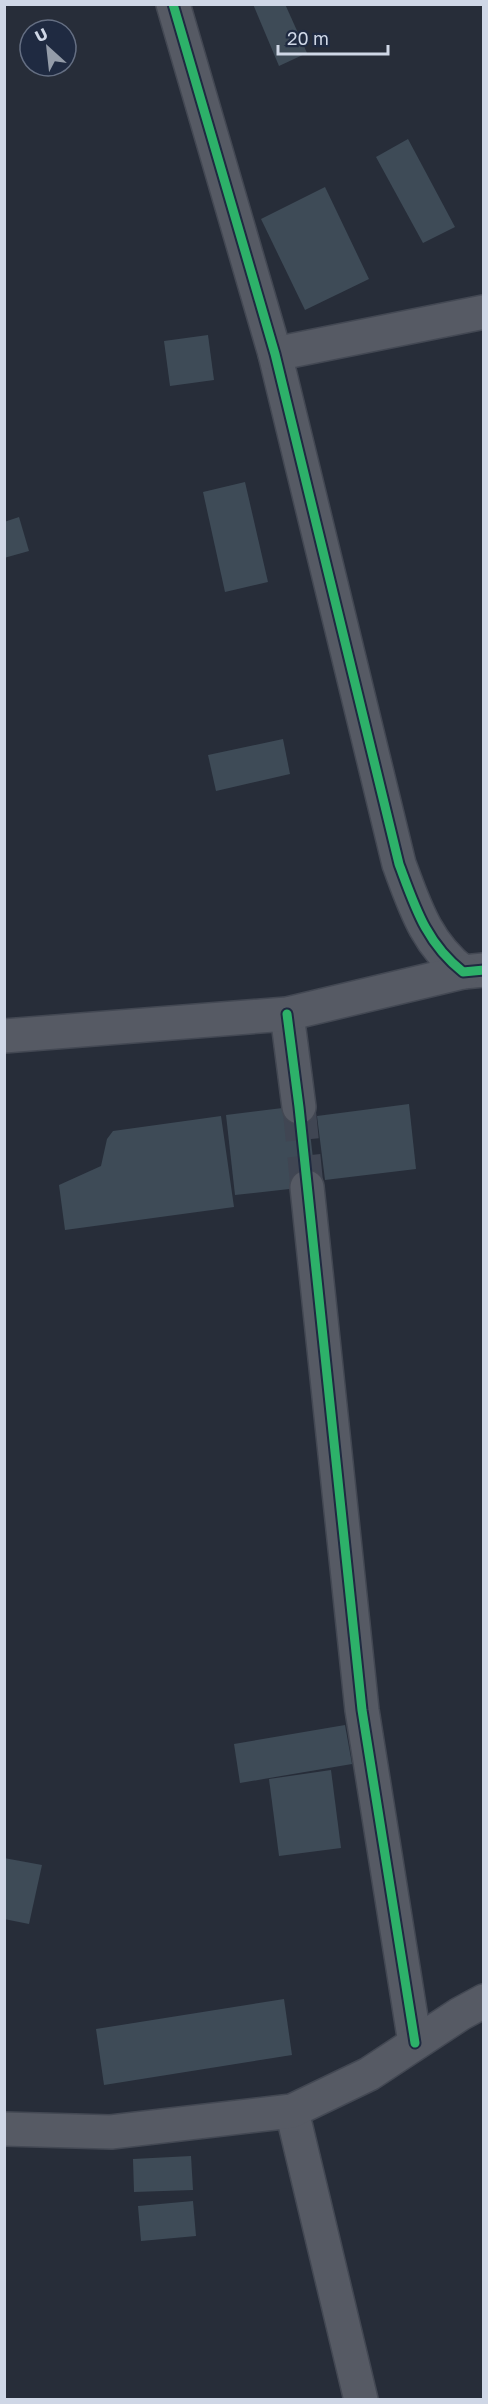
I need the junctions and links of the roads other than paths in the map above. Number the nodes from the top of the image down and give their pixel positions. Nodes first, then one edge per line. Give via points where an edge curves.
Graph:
1 (173, 4) edge
2 (483, 312) edge
3 (275, 354) junction
4 (473, 971) edge
5 (287, 1014) junction
6 (4, 1036) edge
7 (299, 1107) tunnel mouth
8 (307, 1187) tunnel mouth
9 (483, 2001) edge
10 (415, 2043) junction
11 (292, 2111) junction
12 (4, 2129) edge
13 (359, 2391) edge

1 - 3 street
2 - 3 street
3 - 4 street via 399,864 430,939 446,958
4 - 5 street
5 - 6 street
5 - 7 street
8 - 10 street via 362,1710
9 - 10 street
10 - 11 street via 369,2074
11 - 12 street via 111,2132
11 - 13 street

